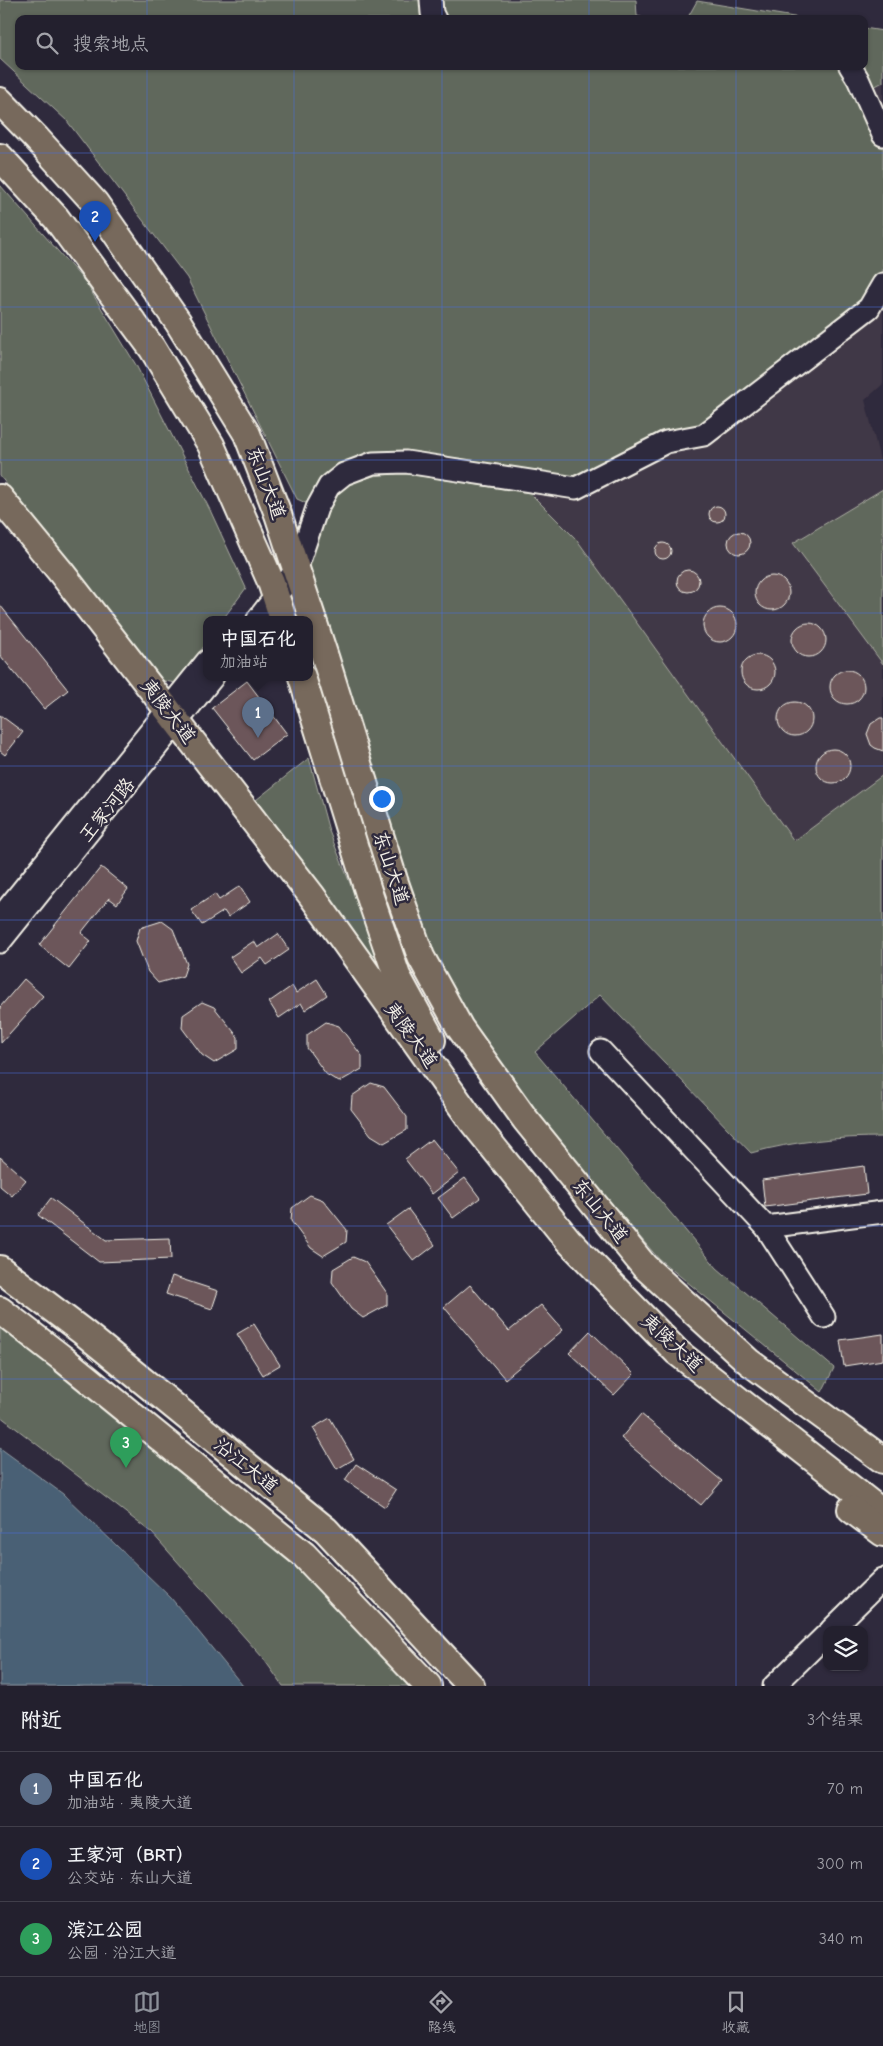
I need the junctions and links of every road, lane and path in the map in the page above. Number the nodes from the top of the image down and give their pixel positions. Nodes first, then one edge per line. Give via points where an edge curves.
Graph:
1 (431, 0) edge
2 (433, 15) edge
3 (852, 70) edge
4 (0, 101) edge
5 (883, 135) edge
6 (0, 157) edge
7 (883, 284) edge
8 (0, 498) edge
9 (0, 524) edge
10 (293, 562) junction
11 (276, 599) edge
12 (246, 616) edge
13 (261, 616) edge
14 (311, 616) edge
15 (313, 621) edge
16 (203, 667) edge
17 (209, 681) edge
18 (303, 681) edge
19 (167, 723) junction
20 (0, 918) edge
21 (0, 942) edge
22 (600, 1051) dead end
23 (883, 1212) edge
24 (766, 1227) junction
25 (0, 1269) edge
26 (0, 1310) edge
27 (824, 1317) dead end
28 (883, 1460) edge
29 (883, 1499) edge
30 (883, 1513) edge
31 (883, 1533) edge
32 (883, 1579) edge
33 (883, 1598) edge
34 (835, 1626) edge
35 (854, 1626) edge
36 (823, 1638) edge
37 (823, 1657) edge
38 (428, 1686) edge
39 (472, 1686) edge
40 (774, 1686) edge
41 (793, 1686) edge

1 - 2 street
3 - 5 street
4 - 10 main road, 东山大道 via 95,203 178,322 247,434
6 - 11 main road, 东山大道 via 56,218 152,348 211,445
7 - 10 street via 869,308 704,435 666,442 576,488 406,462 373,463 344,474 329,486
8 - 19 main road, 夷陵大道 via 60,571
9 - 19 main road, 夷陵大道
10 - 11 street
10 - 14 main road, 东山大道
11 - 12 street
11 - 13 street
15 - 28 main road, 东山大道 via 421,957 460,1028 525,1119 644,1266 749,1362
16 - 19 street, 王家河路
17 - 19 street, 王家河路
18 - 29 main road, 东山大道 via 397,976 437,1048 503,1141 623,1288 729,1385
19 - 20 street, 王家河路
19 - 21 street, 王家河路
19 - 30 main road, 夷陵大道 via 312,896 472,1121 568,1240 677,1352
19 - 31 main road, 夷陵大道 via 459,1130 555,1251 666,1365
22 - 24 street
23 - 24 street
24 - 27 street
25 - 39 main road, 沿江大道 via 326,1530
26 - 38 main road, 沿江大道 via 304,1556
32 - 34 street
33 - 35 street
36 - 40 street
37 - 41 street

